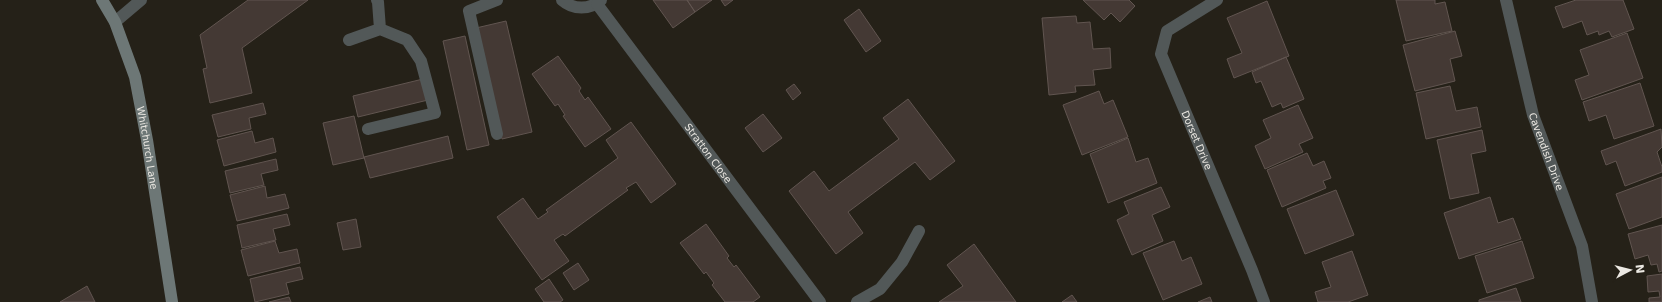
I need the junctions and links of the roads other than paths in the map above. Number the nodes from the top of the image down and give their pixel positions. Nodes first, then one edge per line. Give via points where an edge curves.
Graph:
1 (102, 0) edge
2 (141, 0) edge
3 (377, 0) edge
4 (497, 0) edge
5 (562, 0) edge
6 (1217, 0) edge
7 (1506, 0) edge
8 (599, 2) edge
9 (114, 22) junction
10 (380, 29) junction
11 (349, 40) dead end
12 (368, 129) dead end
13 (497, 134) dead end
14 (919, 231) dead end
15 (172, 302) edge
16 (820, 302) edge
17 (857, 302) edge
18 (1264, 302) edge
19 (1592, 302) edge

1 - 9 main road, Whitchurch Lane
2 - 9 street
3 - 10 street
4 - 13 street via 469,11
5 - 8 street via 580,8
6 - 18 street, Dorset Drive via 1167,31 1161,54
7 - 19 street, Cavendish Drive via 1533,115 1582,246
8 - 16 street, Stratton Close
9 - 15 main road, Whitchurch Lane via 135,77
10 - 11 street
10 - 12 street via 407,40 421,60 435,113
14 - 17 street via 902,262 880,289

